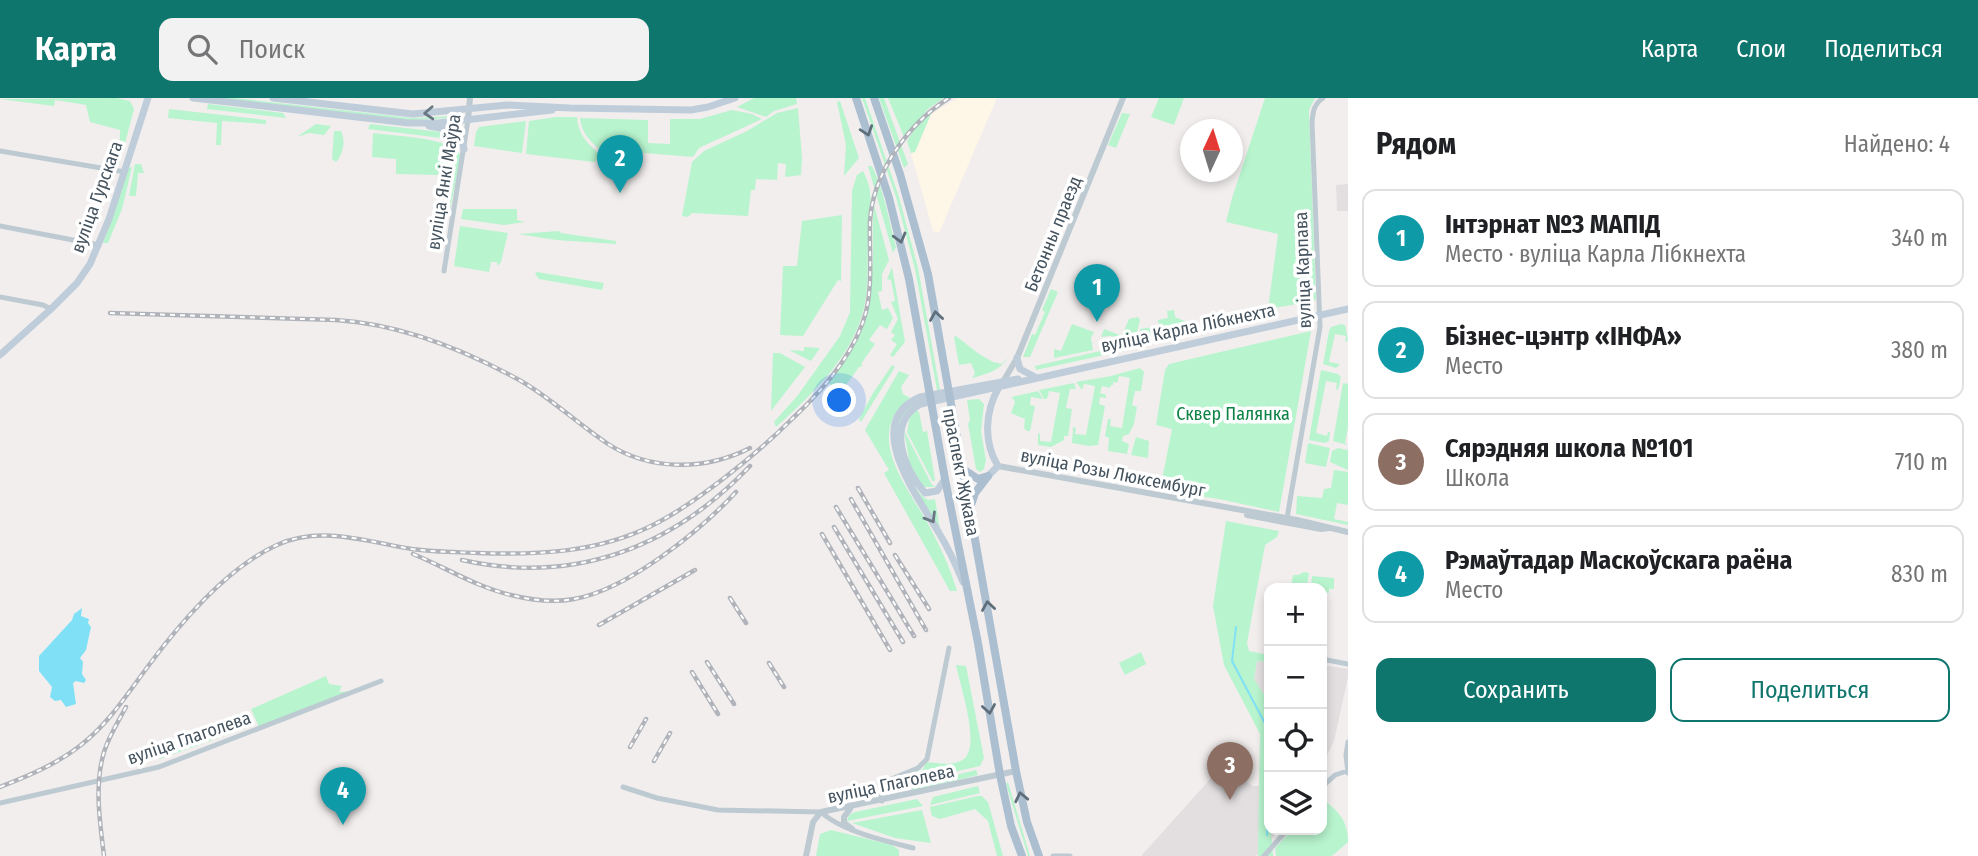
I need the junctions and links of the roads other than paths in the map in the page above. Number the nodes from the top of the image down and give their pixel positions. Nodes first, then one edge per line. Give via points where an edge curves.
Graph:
1 (148, 98) edge
2 (193, 98) edge
3 (273, 98) edge
4 (470, 98) edge
5 (735, 98) edge
6 (856, 98) edge
7 (874, 98) edge
8 (1123, 98) edge
9 (1323, 98) edge
10 (570, 108) junction
11 (469, 110) junction
12 (468, 120) junction
13 (408, 123) junction
14 (464, 149) junction
15 (0, 151) edge
16 (125, 172) junction
17 (890, 201) junction
18 (908, 201) junction
19 (0, 226) edge
20 (99, 245) junction
21 (444, 271) dead end
22 (0, 298) edge
23 (51, 309) junction
24 (1348, 309) edge
25 (1321, 315) junction
26 (0, 355) edge
27 (1017, 358) junction
28 (1035, 377) junction
29 (1004, 380) junction
30 (990, 383) junction
31 (999, 388) junction
32 (985, 391) junction
33 (993, 398) junction
34 (998, 466) junction
35 (962, 467) junction
36 (988, 476) junction
37 (945, 479) junction
38 (1223, 508) junction
39 (970, 511) junction
40 (1287, 518) junction
41 (1329, 528) junction
42 (1348, 532) edge
43 (970, 599) junction
44 (949, 648) dead end
45 (1327, 660) edge
46 (1348, 664) edge
47 (382, 681) dead end
48 (1348, 742) edge
49 (1016, 771) junction
50 (1348, 772) edge
51 (1000, 775) junction
52 (1327, 782) edge
53 (623, 787) dead end
54 (882, 801) junction
55 (0, 803) edge
56 (855, 806) junction
57 (821, 812) junction
58 (852, 829) junction
59 (1283, 835) edge
60 (906, 846) junction
61 (913, 848) dead end
62 (806, 856) edge
63 (903, 856) edge
64 (1022, 856) edge
65 (1039, 856) edge
66 (1053, 856) edge
67 (1070, 856) edge
68 (1264, 856) edge

1 - 16 main road, вуліца Гурскага
2 - 13 main road
11 -> 3 main road via 413,114
4 - 11 street, вуліца Янкі Маўра
5 - 10 main road via 691,110
6 -> 17 main road, праспект Жукава
7 - 18 main road, праспект Жукава
8 - 27 street, Бетонны праезд
9 - 25 street, вуліца Карпава via 1313,110 1312,134
10 - 11 main road via 507,105
10 - 12 main road
11 - 12 street, вуліца Янкі Маўра
12 - 13 main road
12 - 14 street, вуліца Янкі Маўра
13 - 14 main road via 449,130 462,139
14 - 21 street, вуліца Янкі Маўра
15 - 16 street
16 - 20 main road, вуліца Гурскага
17 - 18 main road
17 -> 37 main road, праспект Жукава via 909,279
35 -> 18 main road, праспект Жукава via 928,274
19 - 20 street
20 - 23 main road, вуліца Гурскага via 83,274
22 - 23 street
23 - 26 main road, вуліца Гурскага
24 - 25 main road, вуліца Карла Лібкнехта
25 - 28 main road, вуліца Карла Лібкнехта
25 - 40 street, вуліца Карпава
27 - 28 main road via 1020,369
27 - 29 street, Бетонны праезд
28 - 29 main road, вуліца Карла Лібкнехта
28 - 31 main road, вуліца Карла Лібкнехта
29 - 30 main road, вуліца Карла Лібкнехта
29 - 31 main road
30 - 31 main road
30 -> 43 main road, вуліца Карла Лібкнехта via 911,401 902,410 894,432 901,467 953,556
31 - 32 main road, вуліца Карла Лібкнехта
31 - 33 main road
32 - 33 main road
32 - 37 main road, вуліца Карла Лібкнехта via 921,404 902,422 904,454 922,490 934,493
33 - 34 main road via 989,446
34 - 36 main road
34 - 38 street, вуліца Розы Люксембург
35 - 36 main road via 974,477
35 - 39 main road, праспект Жукава
36 - 39 main road via 975,493
37 - 43 main road, праспект Жукава
38 - 40 street, вуліца Розы Люксембург
38 - 41 street, вуліца Розы Люксембург
49 -> 39 main road, праспект Жукава
40 - 41 street, вуліца Розы Люксембург
41 - 42 street, вуліца Розы Люксембург
43 -> 51 main road, праспект Жукава
44 - 54 street via 927,760 877,785
45 - 46 street
47 - 55 street, вуліца Глаголева via 159,766
48 - 50 street
49 - 51 street, вуліца Глаголева
65 -> 49 main road, праспект Жукава
50 - 52 street
51 - 54 street, вуліца Глаголева
51 - 64 main road, праспект Жукава
53 - 57 street, вуліца Глаголева via 718,810
54 - 56 street, вуліца Глаголева
56 - 57 street, вуліца Глаголева
56 - 58 street via 844,817
57 - 58 street
57 - 62 street via 813,822
58 - 60 street
59 - 68 street
60 - 61 street
60 - 63 street
66 - 67 street

